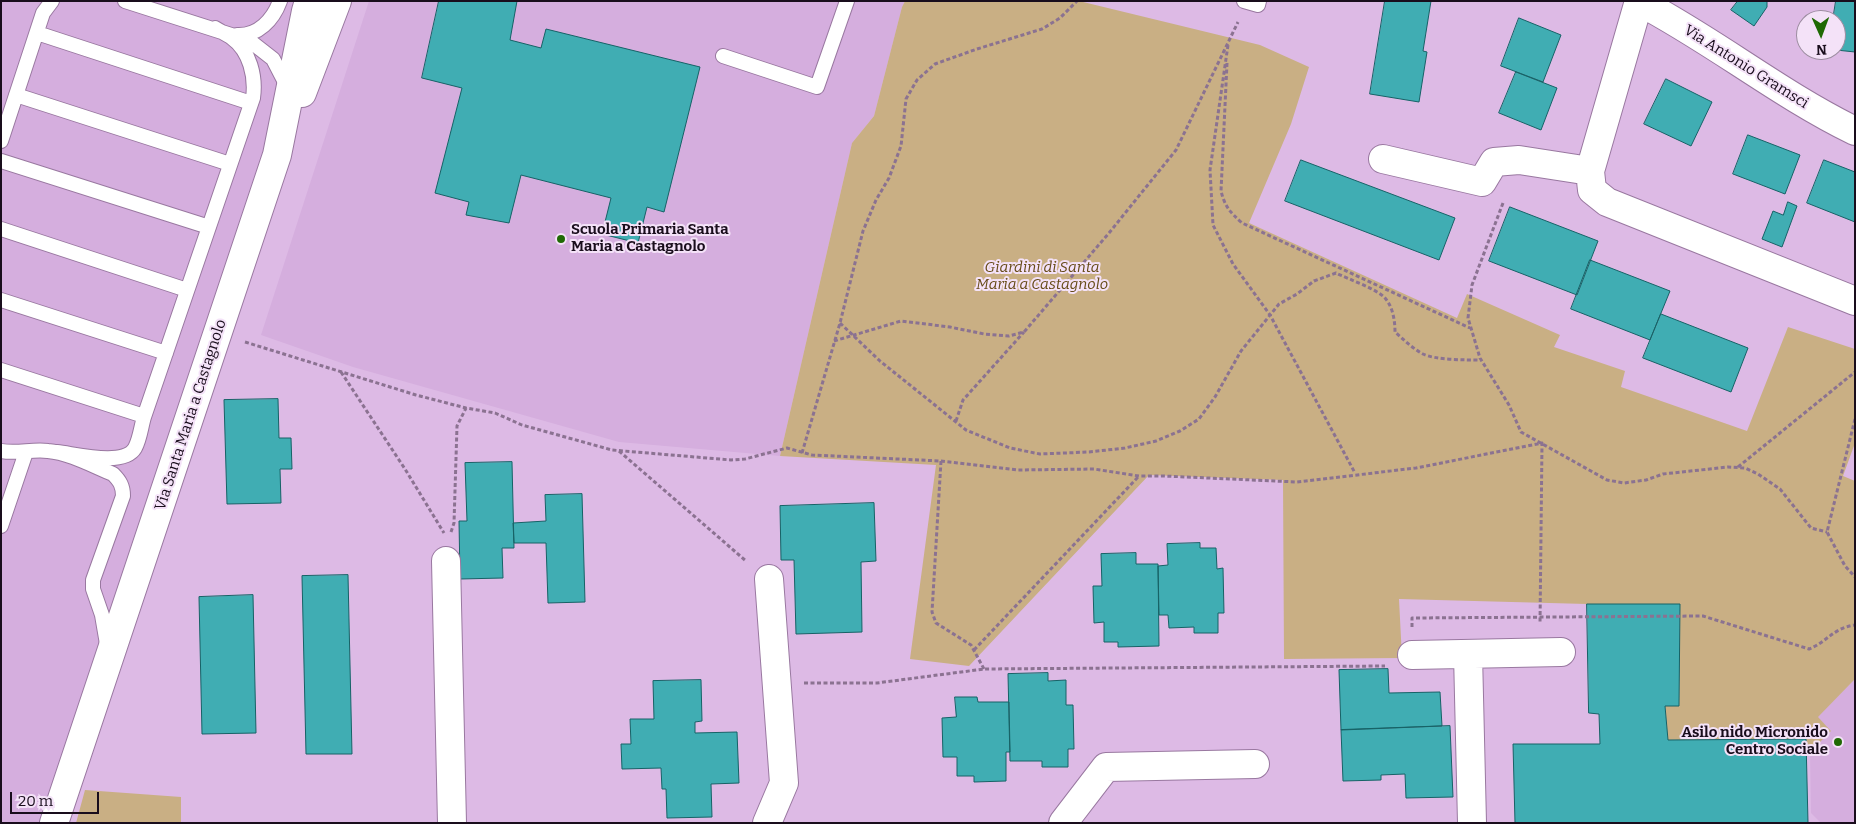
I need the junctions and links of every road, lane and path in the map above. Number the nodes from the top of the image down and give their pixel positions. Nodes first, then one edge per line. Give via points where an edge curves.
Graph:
1 (42, 1) edge
2 (52, 1) edge
3 (125, 1) edge
4 (280, 1) edge
5 (309, 1) edge
6 (337, 1) edge
7 (847, 1) edge
8 (1077, 1) edge
9 (1639, 1) edge
10 (1250, 2) edge
11 (42, 16) junction
12 (215, 28) junction
13 (36, 33) junction
14 (233, 35) junction
15 (1228, 42) junction
16 (723, 56) dead end
17 (16, 95) junction
18 (251, 103) junction
19 (292, 103) junction
20 (1855, 131) edge
21 (1, 141) edge
22 (1383, 159) dead end
23 (1519, 160) junction
24 (1, 161) edge
25 (230, 164) junction
26 (1590, 171) junction
27 (209, 227) junction
28 (1, 229) edge
29 (187, 290) junction
30 (1, 300) edge
31 (1855, 301) edge
32 (1270, 315) junction
33 (840, 323) junction
34 (1470, 328) junction
35 (1024, 332) junction
36 (218, 333) junction
37 (852, 335) junction
38 (834, 342) junction
39 (166, 353) junction
40 (1481, 360) junction
41 (1, 370) edge
42 (341, 372) junction
43 (1855, 372) edge
44 (466, 408) junction
45 (144, 416) junction
46 (1855, 419) edge
47 (956, 421) junction
48 (1542, 443) junction
49 (618, 450) junction
50 (1, 451) edge
51 (26, 452) junction
52 (57, 452) junction
53 (802, 453) junction
54 (941, 461) junction
55 (1738, 467) junction
56 (1355, 473) dead end
57 (1139, 476) junction
58 (1, 526) edge
59 (1827, 532) junction
60 (446, 556) junction
61 (1855, 577) edge
62 (769, 579) joint
63 (1540, 617) junction
64 (1855, 625) edge
65 (974, 650) junction
66 (1551, 652) joint
67 (1412, 654) junction
68 (1468, 654) junction
69 (109, 662) junction
70 (984, 670) junction
71 (776, 683) junction
72 (1255, 764) dead end
73 (57, 820) edge
74 (452, 823) edge
75 (767, 823) edge
76 (1063, 823) edge
77 (1472, 823) edge

1 - 11 lane
2 - 11 lane
3 - 12 lane
4 - 14 lane via 263,27 245,35
5 - 19 street, Via Santa Maria a Castagnolo
6 - 19 street
7 - 16 lane via 817,87
8 - 33 path via 1060,18 1042,29 934,64 917,80 906,98 900,146 890,178 863,231
9 - 20 street, Via Antonio Gramsci via 1790,95
9 - 26 street
10 - 15 path
11 - 13 lane
12 - 14 lane
12 - 18 lane via 232,38 246,54 255,83
13 - 17 lane
13 - 18 lane
14 - 19 lane via 250,40 272,60 281,72
15 - 32 path via 1210,170 1213,225 1234,264
15 - 34 path via 1221,191 1224,205 1242,223
15 - 35 path via 1176,150
17 - 21 lane
17 - 25 lane
18 - 25 lane
19 - 36 street, Via Santa Maria a Castagnolo
22 - 23 street via 1482,182 1494,162
23 - 26 street
23 - 34 path via 1472,285
24 - 27 lane
25 - 27 lane
26 - 31 street via 1592,190 1607,202
27 - 29 lane
28 - 29 lane
29 - 39 lane
30 - 39 lane
32 - 40 path via 1279,304 1314,281 1336,273 1384,298 1391,308 1395,332 1424,355
32 - 47 path via 1241,351 1199,419 1156,441 1125,448 1040,454 1010,448 966,430
32 - 56 path
33 - 37 path
33 - 38 path
34 - 40 path
35 - 37 path via 1009,336 901,321
35 - 47 path via 963,400
36 - 42 path
36 - 69 street, Via Santa Maria a Castagnolo
37 - 38 path
37 - 47 path
38 - 53 path
39 - 45 lane
40 - 48 path via 1509,405 1521,432
41 - 45 lane
42 - 44 path
42 - 60 path via 444,530
43 - 55 path
44 - 49 path via 495,413 522,425
44 - 60 path via 457,426 454,523
45 - 52 lane via 134,449 122,458
46 - 59 path
48 - 55 path via 1607,480 1624,483 1663,474
48 - 57 path via 1416,468 1297,482
48 - 63 path
49 - 53 path via 731,460 787,448
49 - 62 path
50 - 51 lane
51 - 52 lane
51 - 58 lane
52 - 69 lane via 114,474 123,488 93,580 106,630
53 - 54 path
54 - 57 path via 1018,470 1094,469
54 - 65 path via 932,612 936,623
55 - 59 path via 1758,474 1780,489 1811,528
57 - 65 path
59 - 61 path via 1845,566
60 - 74 street
62 - 71 street
63 - 64 path via 1703,616 1808,649 1820,645 1845,626
63 - 66 path
63 - 67 path via 1412,618
65 - 70 path
66 - 68 street
67 - 68 street
67 - 70 path via 1412,665
68 - 77 street
69 - 73 street, Via Santa Maria a Castagnolo
70 - 71 path via 877,683
71 - 75 street via 784,783
72 - 76 street via 1106,767

